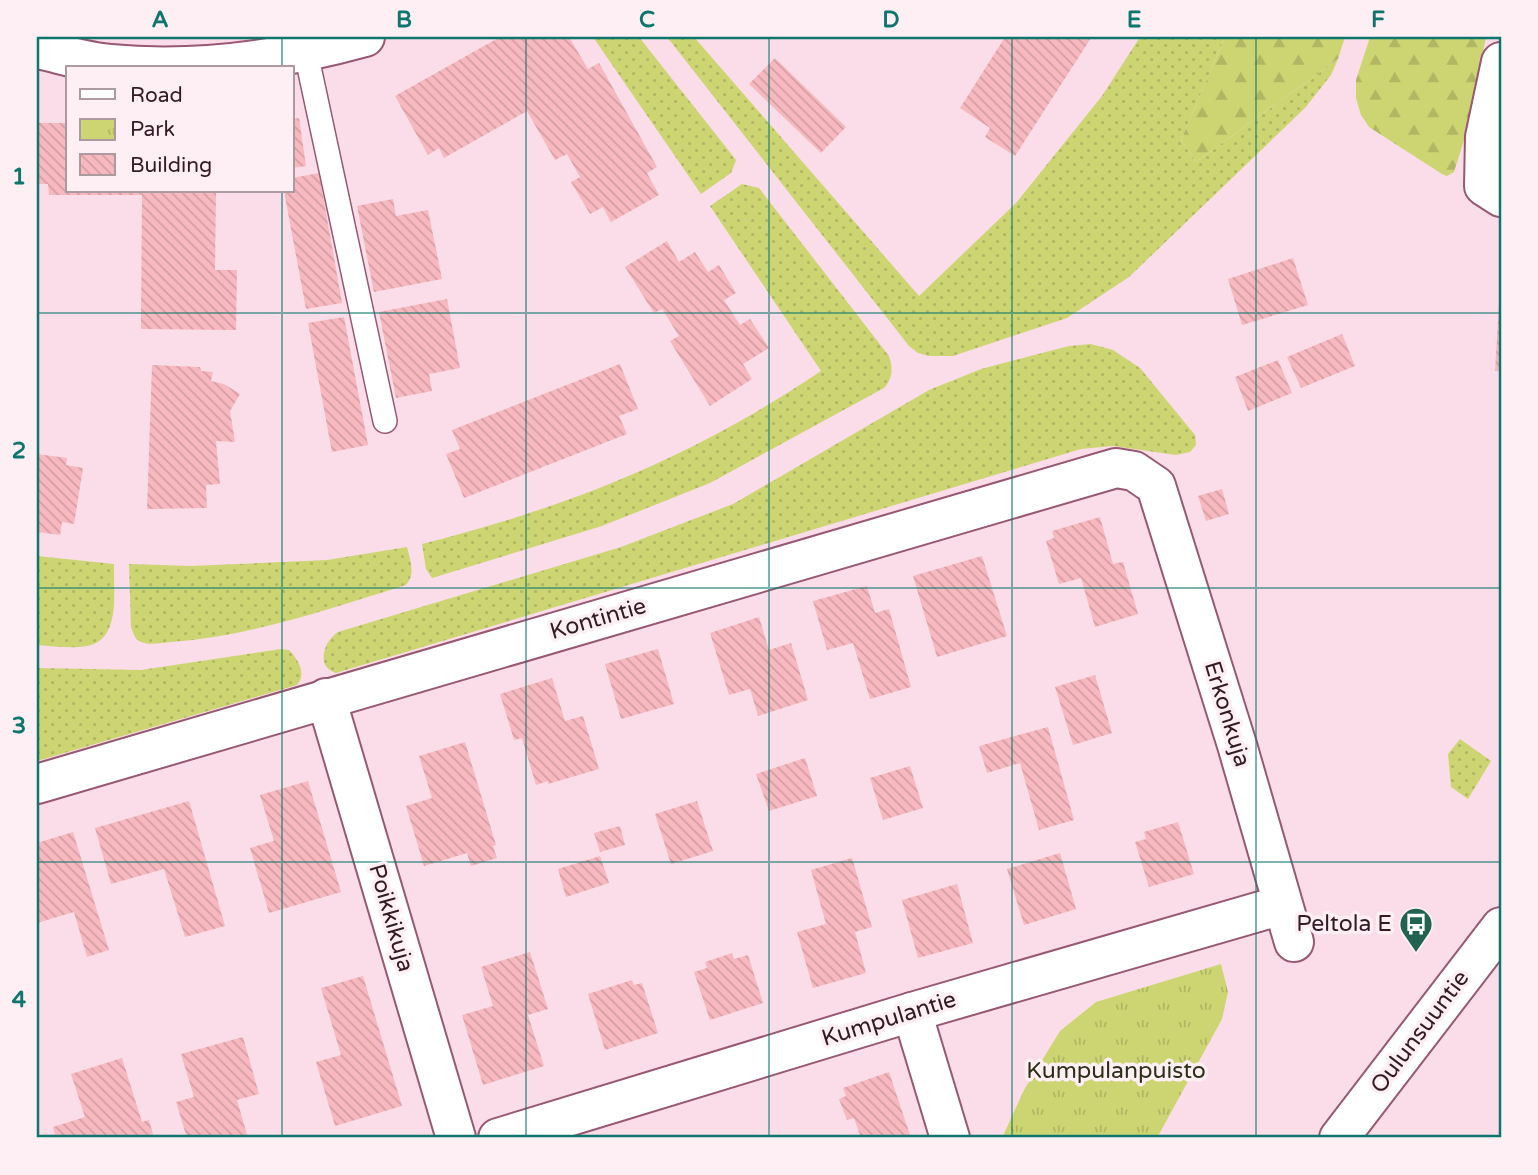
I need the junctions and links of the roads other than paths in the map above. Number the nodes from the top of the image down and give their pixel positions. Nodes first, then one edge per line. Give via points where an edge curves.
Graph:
1 (365, 37) edge
2 (37, 48) edge
3 (306, 53) junction
4 (1501, 62) edge
5 (1501, 197) edge
6 (385, 421) dead end
7 (1156, 486) joint
8 (326, 698) junction
9 (37, 784) edge
10 (1282, 905) junction
11 (1501, 927) edge
12 (1294, 942) dead end
13 (912, 1012) junction
14 (456, 1138) edge
15 (498, 1138) edge
16 (950, 1138) edge
17 (1339, 1138) edge

1 - 3 street
2 - 3 street via 109,64 216,66
3 - 6 lane
4 - 5 street via 1485,137 1484,186
7 - 8 street, Kontintie via 1135,471 1116,468
7 - 10 street, Erkonkuja
8 - 9 street, Kontintie
8 - 14 street, Poikkikuja
10 - 12 street, Erkonkuja
10 - 13 street, Kumpulantie
11 - 17 street, Oulunsuuntie
13 - 15 street, Kumpulantie
13 - 16 street

